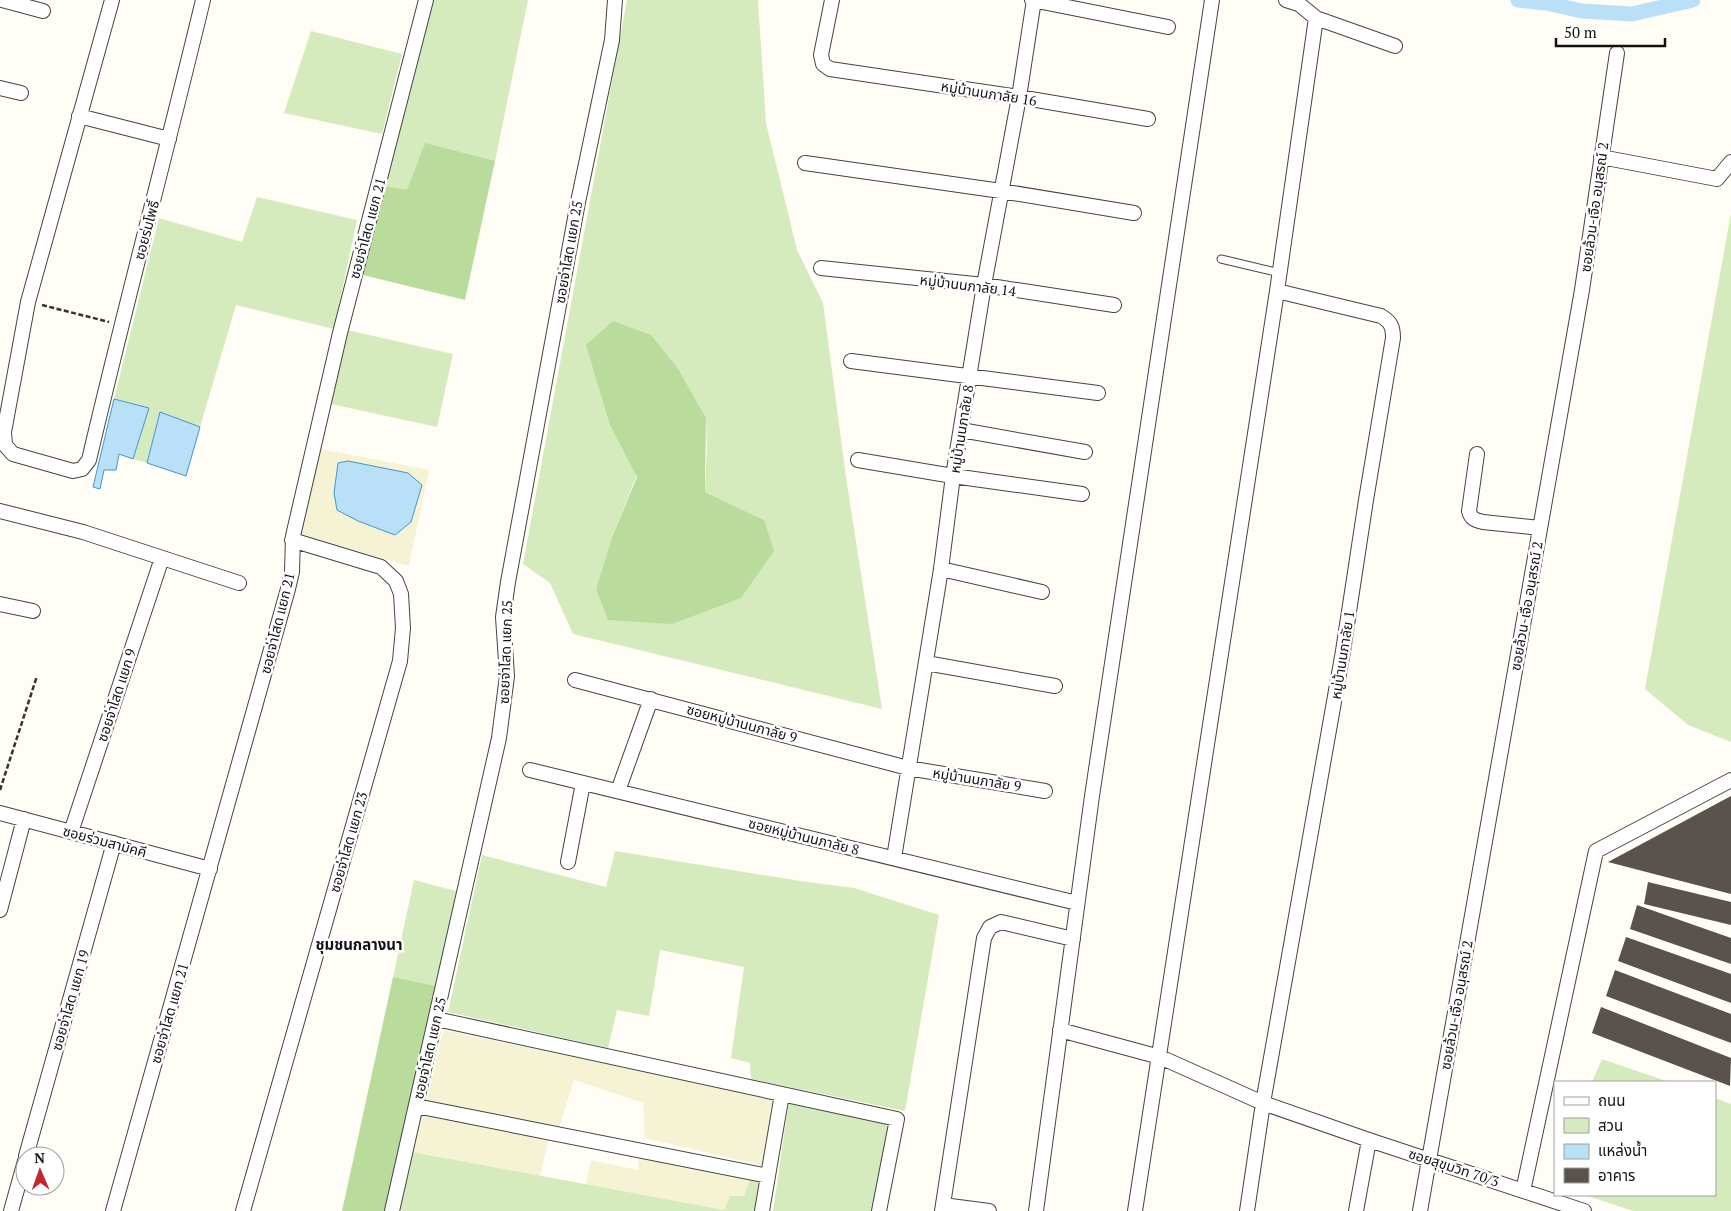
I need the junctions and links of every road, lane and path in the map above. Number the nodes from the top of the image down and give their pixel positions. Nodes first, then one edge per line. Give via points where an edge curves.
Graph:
1 (2, 0) edge
2 (112, 0) edge
3 (203, 0) edge
4 (426, 0) edge
5 (615, 0) edge
6 (832, 0) edge
7 (1033, 0) edge
8 (1212, 0) edge
9 (1286, 0) edge
10 (43, 10) dead end
11 (1316, 18) junction
12 (1168, 27) dead end
13 (1395, 46) dead end
14 (1617, 53) dead end
15 (0, 88) edge
16 (21, 94) dead end
17 (1019, 98) junction
18 (79, 116) junction
19 (1148, 119) dead end
20 (169, 139) junction
21 (1601, 157) junction
22 (1731, 162) edge
23 (805, 163) dead end
24 (1001, 191) junction
25 (1134, 213) dead end
26 (1221, 259) dead end
27 (821, 268) dead end
28 (1280, 272) junction
29 (984, 285) junction
30 (1277, 291) junction
31 (28, 302) junction
32 (1114, 305) dead end
33 (121, 325) junction
34 (851, 361) dead end
35 (970, 377) junction
36 (1098, 393) dead end
37 (961, 430) junction
38 (1085, 452) dead end
39 (1477, 454) dead end
40 (858, 460) dead end
41 (953, 476) junction
42 (1082, 494) dead end
43 (0, 511) edge
44 (1540, 528) junction
45 (292, 540) junction
46 (162, 558) junction
47 (941, 569) junction
48 (239, 583) dead end
49 (1042, 592) dead end
50 (0, 604) edge
51 (33, 611) dead end
52 (926, 663) junction
53 (37, 676) dead end
54 (575, 680) dead end
55 (1055, 686) dead end
56 (652, 699) junction
57 (908, 768) junction
58 (530, 770) dead end
59 (1731, 780) edge
60 (583, 783) junction
61 (0, 790) edge
62 (1045, 791) dead end
63 (618, 792) junction
64 (0, 813) edge
65 (24, 820) junction
66 (71, 832) junction
67 (114, 843) junction
68 (894, 858) junction
69 (568, 862) dead end
70 (210, 869) junction
71 (1077, 903) junction
72 (0, 910) edge
73 (1073, 939) junction
74 (436, 1019) junction
75 (1060, 1030) junction
76 (1160, 1057) junction
77 (782, 1094) junction
78 (1263, 1103) junction
79 (416, 1106) junction
80 (1369, 1140) junction
81 (29, 1146) edge
82 (1429, 1159) junction
83 (768, 1176) junction
84 (1523, 1191) junction
85 (15, 1196) edge
86 (943, 1208) edge
87 (11, 1211) edge
88 (113, 1211) edge
89 (243, 1211) edge
90 (392, 1211) edge
91 (762, 1211) edge
92 (880, 1211) edge
93 (989, 1211) edge
94 (1036, 1211) edge
95 (1136, 1211) edge
96 (1247, 1211) edge
97 (1356, 1211) edge
98 (1420, 1211) edge
99 (1584, 1211) edge

1 - 10 street
2 - 18 street
3 - 20 street, ซอยร่มโพธิ์
4 - 45 street, ซอยจ่าโสด แยก 21 via 340,333
5 - 74 street, ซอยจ่าโสด แยก 25 via 612,40 578,202 508,582 503,617 506,676 500,738
6 - 17 street, หมู่บ้านนภาลัย 16 via 821,55 823,64 830,69
7 - 12 street
7 - 17 street, หมู่บ้านนภาลัย 8
8 - 71 street
9 - 11 street via 1299,4
11 - 13 street
11 - 28 street
14 - 21 street, ซอยล้วน-เจือ อนุสรณ์ 2
15 - 16 street
17 - 19 street, หมู่บ้านนภาลัย 16
17 - 24 street, หมู่บ้านนภาลัย 8
18 - 20 street
18 - 31 street
20 - 33 street, ซอยร่มโพธิ์
21 - 22 street via 1717,179
21 - 44 street, ซอยล้วน-เจือ อนุสรณ์ 2 via 1582,290
23 - 24 street
24 - 25 street
24 - 29 street, หมู่บ้านนภาลัย 8
26 - 28 lane
27 - 29 street, หมู่บ้านนภาลัย 14
28 - 30 street
29 - 32 street, หมู่บ้านนภาลัย 14
29 - 35 street, หมู่บ้านนภาลัย 8
30 - 76 street
30 - 78 street, หมู่บ้านนภาลัย 1 via 1381,316 1389,321 1393,338 1343,651
31 - 33 path
31 - 33 street, ซอยร่มโพธิ์ via 4,432 5,445 13,454 73,472 82,469 89,460
34 - 35 street
35 - 36 street
35 - 37 street, หมู่บ้านนภาลัย 8
37 - 38 street
37 - 41 street, หมู่บ้านนภาลัย 8
39 - 44 street via 1470,516 1483,522
40 - 41 street
41 - 42 street
41 - 47 street, หมู่บ้านนภาลัย 8
43 - 46 street via 83,532
44 - 82 street, ซอยล้วน-เจือ อนุสรณ์ 2
45 - 70 street, ซอยจ่าโสด แยก 21 via 292,572 288,589
45 - 89 street, ซอยจ่าโสด แยก 23 via 381,567 396,581 401,594 400,661
46 - 48 street
46 - 66 street, ซอยจ่าโสด แยก 9
47 - 49 street
47 - 52 street, หมู่บ้านนภาลัย 8
50 - 51 street
52 - 55 street
52 - 57 street, หมู่บ้านนภาลัย 8
53 - 61 path
54 - 56 street, ซอยหมู่บ้านนภาลัย 9
56 - 57 street, ซอยหมู่บ้านนภาลัย 9
56 - 63 street
57 - 62 street, หมู่บ้านนภาลัย 9
57 - 68 street, หมู่บ้านนภาลัย 8
58 - 60 street, ซอยหมู่บ้านนภาลัย 8
59 - 84 street via 1596,851
60 - 63 street, ซอยหมู่บ้านนภาลัย 8
60 - 69 street
63 - 68 street, ซอยหมู่บ้านนภาลัย 8
64 - 65 street, ซอยร่วมสามัคคี
65 - 66 street, ซอยร่วมสามัคคี
65 - 72 street
66 - 67 street, ซอยร่วมสามัคคี
67 - 70 street, ซอยร่วมสามัคคี
67 - 81 street, ซอยจ่าโสด แยก 19
68 - 71 street, ซอยหมู่บ้านนภาลัย 8
70 - 88 street, ซอยจ่าโสด แยก 21
71 - 73 street
73 - 75 street
73 - 86 street via 1001,922 990,927 984,938
74 - 77 street
74 - 79 street, ซอยจ่าโสด แยก 25
75 - 76 street, ซอยสุขุมวิท 70/3
75 - 94 street
76 - 78 street, ซอยสุขุมวิท 70/3
76 - 95 street
77 - 83 street
77 - 92 street via 897,1119
78 - 80 street, ซอยสุขุมวิท 70/3
78 - 96 street, หมู่บ้านนภาลัย 1
79 - 83 street
79 - 90 street, ซอยจ่าโสด แยก 25
80 - 82 street, ซอยสุขุมวิท 70/3
80 - 97 street
82 - 84 street, ซอยสุขุมวิท 70/3
82 - 98 street, ซอยล้วน-เจือ อนุสรณ์ 2
83 - 91 street
84 - 99 street, ซอยสุขุมวิท 70/3
85 - 87 street
86 - 93 street

